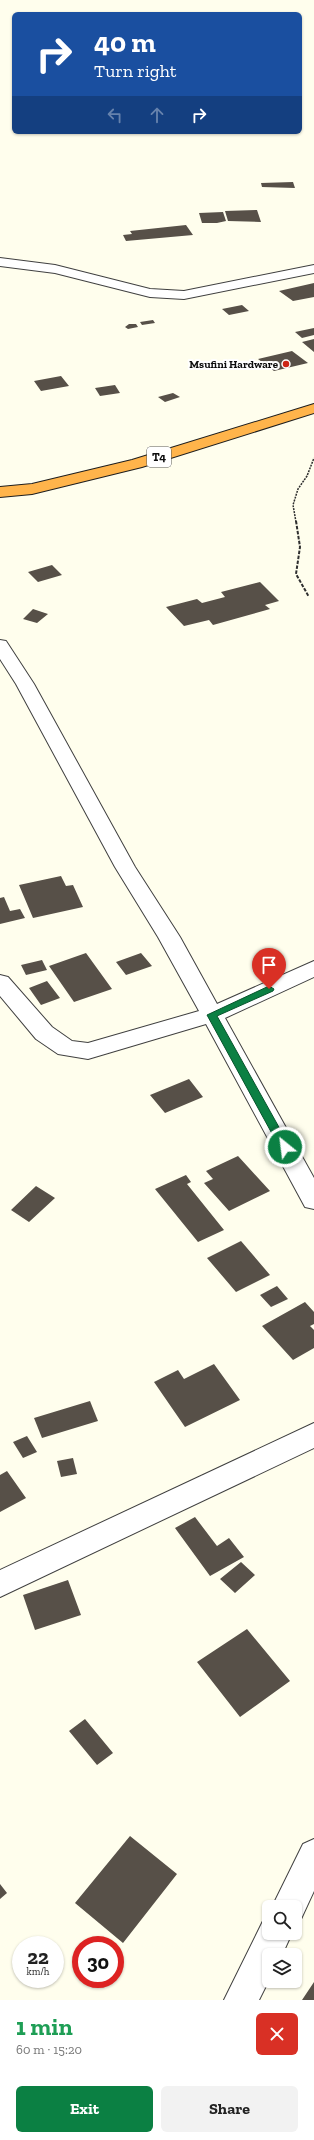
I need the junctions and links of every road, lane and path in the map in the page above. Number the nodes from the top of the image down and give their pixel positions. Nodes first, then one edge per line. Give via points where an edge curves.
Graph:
1 (0, 262) edge
2 (314, 269) edge
3 (314, 408) edge
4 (314, 458) edge
5 (0, 492) edge
6 (309, 597) dead end
7 (0, 645) edge
8 (314, 968) edge
9 (0, 982) edge
10 (212, 1015) junction
11 (314, 1200) edge
12 (314, 1435) edge
13 (0, 1584) edge
14 (314, 1856) edge
15 (292, 1900) edge
16 (271, 1940) edge
17 (241, 2000) edge

1 - 2 street via 54,269 150,293 184,294
3 - 5 highway, T4 via 137,464 32,489
4 - 6 path via 307,476 298,488 293,505 300,547 296,574
7 - 10 street via 25,684 82,792 169,937
8 - 10 street
9 - 10 street via 44,1033 66,1048 88,1051
10 - 11 street
12 - 13 street
14 - 15 street
16 - 17 street

